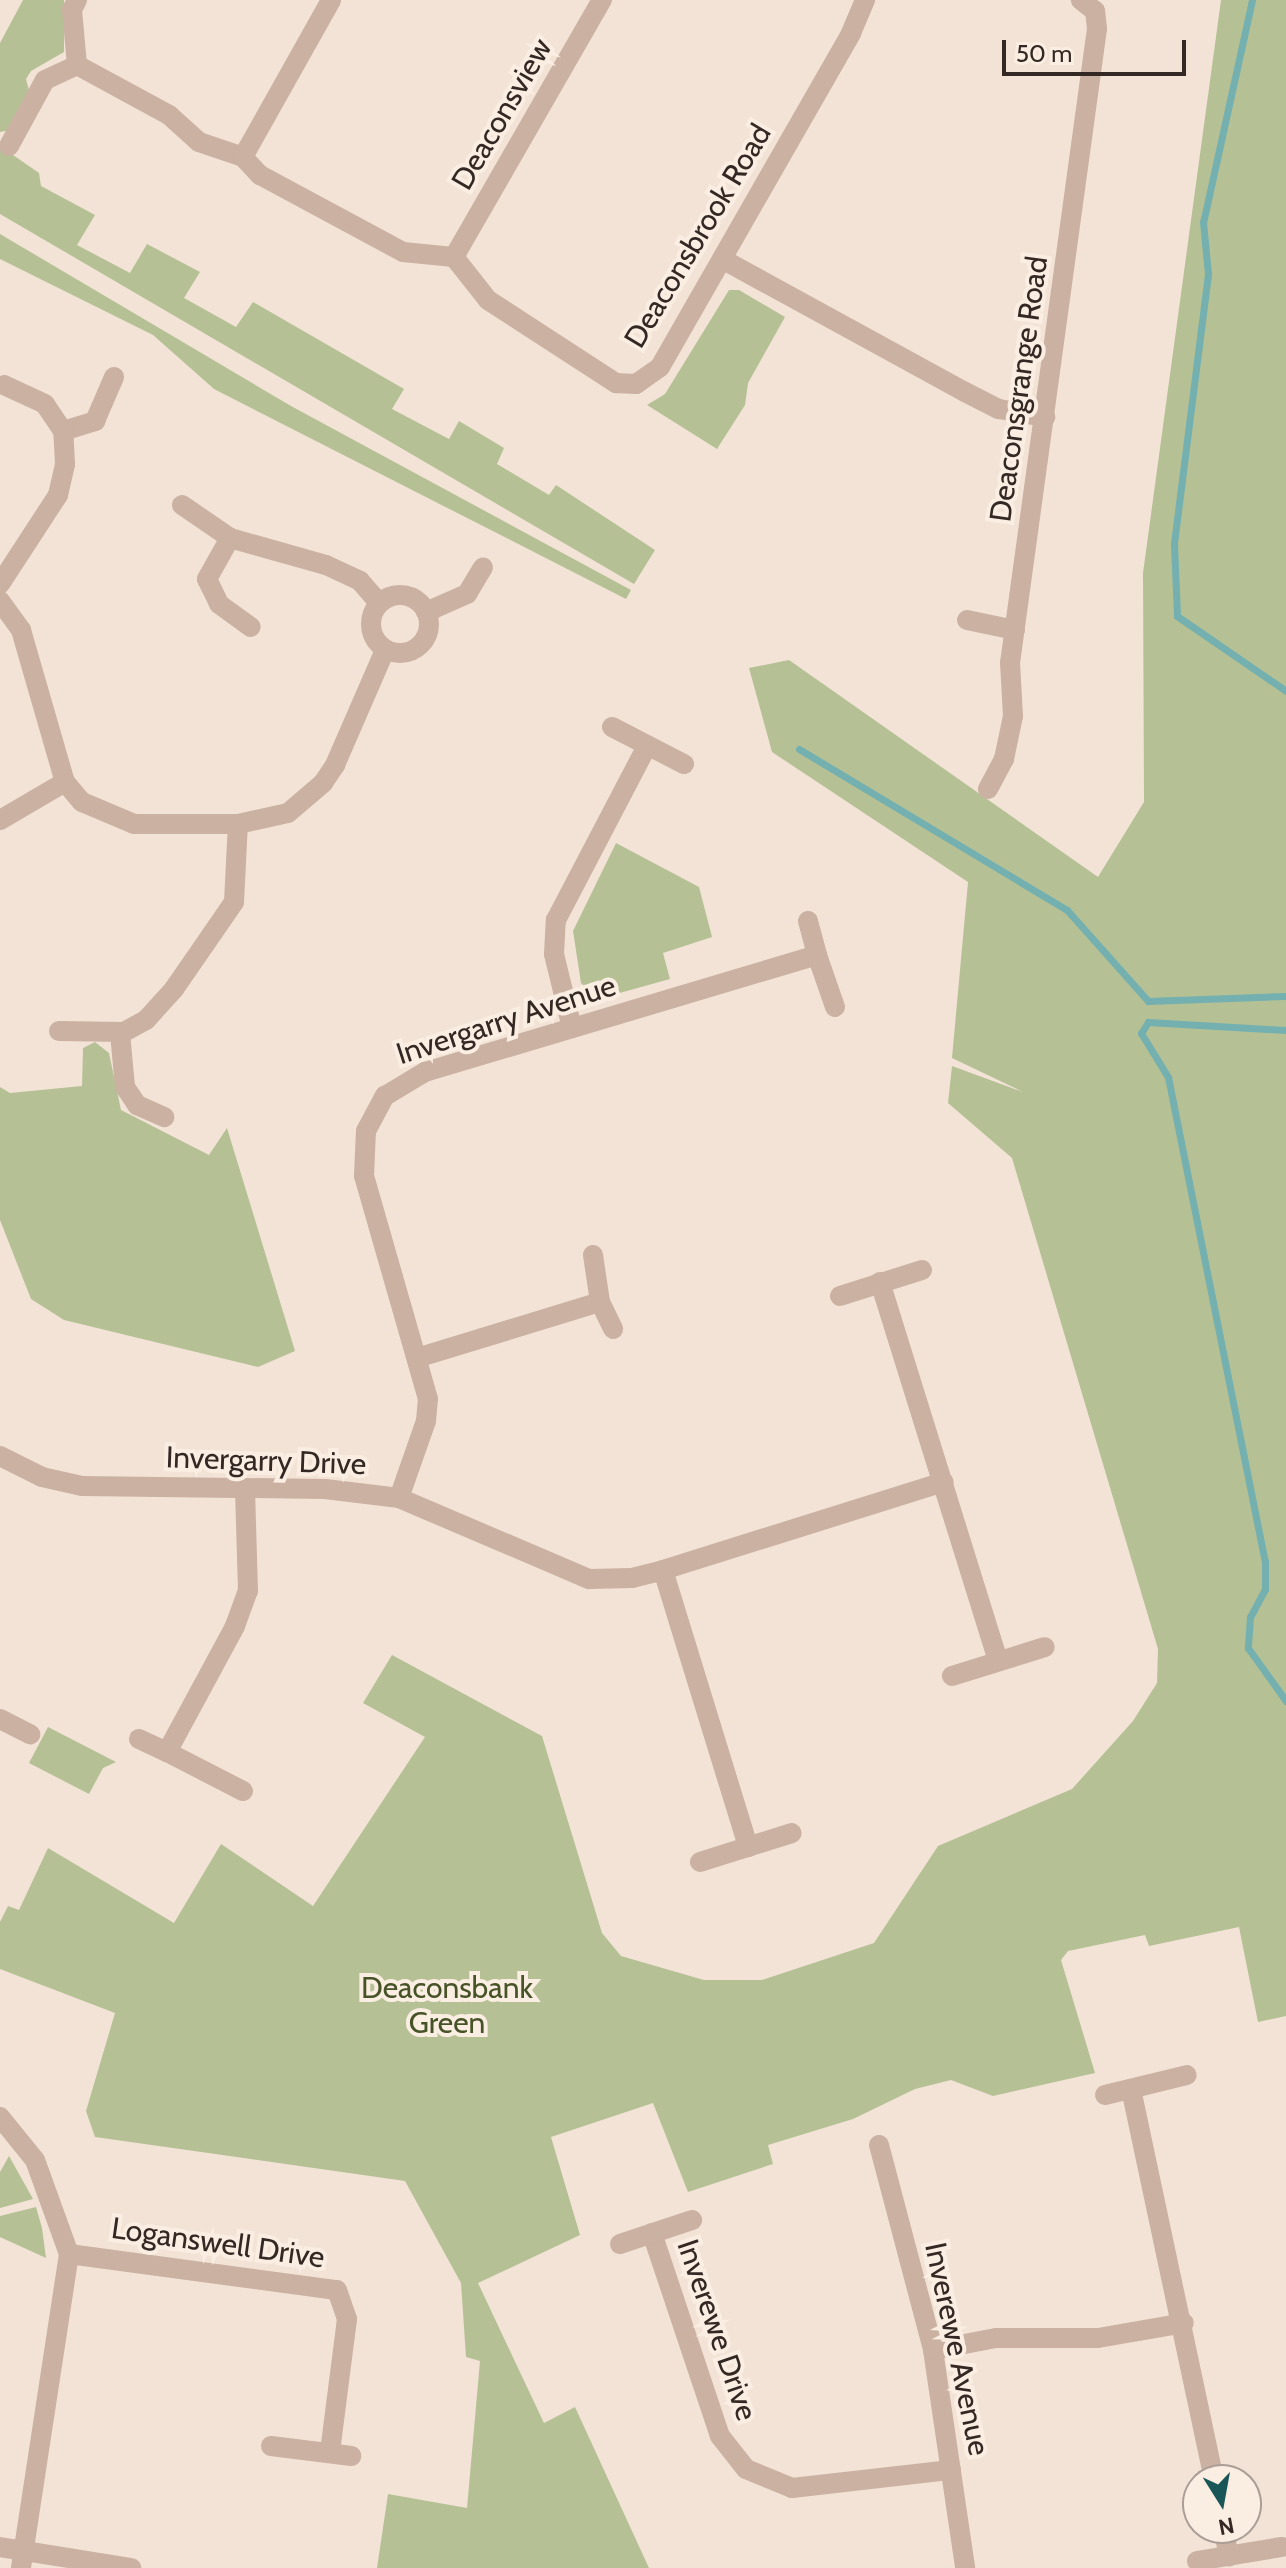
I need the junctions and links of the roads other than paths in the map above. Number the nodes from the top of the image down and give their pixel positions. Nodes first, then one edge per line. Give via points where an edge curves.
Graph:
1 (77, 0) edge
2 (331, 0) edge
3 (602, 0) edge
4 (865, 0) edge
5 (1081, 0) edge
6 (77, 65) junction
7 (9, 146) dead end
8 (243, 157) junction
9 (454, 257) junction
10 (722, 259) junction
11 (114, 377) dead end
12 (4, 385) dead end
13 (1045, 417) junction
14 (63, 431) junction
15 (182, 505) dead end
16 (230, 538) junction
17 (483, 567) dead end
18 (0, 584) edge
19 (0, 601) edge
20 (379, 603) junction
21 (426, 612) junction
22 (967, 620) dead end
23 (251, 627) dead end
24 (1015, 630) junction
25 (385, 650) junction
26 (612, 727) dead end
27 (647, 746) junction
28 (684, 764) dead end
29 (65, 782) junction
30 (988, 789) dead end
31 (0, 820) edge
32 (238, 824) junction
33 (808, 921) dead end
34 (817, 955) junction
35 (835, 1007) dead end
36 (572, 1028) junction
37 (59, 1031) dead end
38 (120, 1033) junction
39 (164, 1117) dead end
40 (593, 1255) dead end
41 (922, 1270) dead end
42 (880, 1282) junction
43 (840, 1296) dead end
44 (600, 1302) junction
45 (613, 1329) dead end
46 (420, 1357) junction
47 (0, 1456) edge
48 (943, 1482) junction
49 (245, 1488) junction
50 (399, 1498) junction
51 (663, 1570) junction
52 (1045, 1647) dead end
53 (998, 1661) junction
54 (952, 1676) dead end
55 (0, 1719) edge
56 (30, 1734) dead end
57 (139, 1739) dead end
58 (167, 1752) junction
59 (243, 1791) dead end
60 (792, 1833) dead end
61 (748, 1847) junction
62 (700, 1862) dead end
63 (1187, 2075) dead end
64 (1131, 2089) junction
65 (1105, 2095) dead end
66 (0, 2117) edge
67 (879, 2145) dead end
68 (692, 2220) dead end
69 (652, 2233) junction
70 (620, 2244) dead end
71 (69, 2254) junction
72 (1184, 2323) junction
73 (933, 2350) junction
74 (271, 2446) dead end
75 (330, 2452) junction
76 (351, 2456) dead end
77 (1211, 2464) edge
78 (951, 2470) junction
79 (1226, 2544) edge
80 (0, 2547) edge
81 (1282, 2547) dead end
82 (1229, 2556) junction
83 (22, 2560) edge
84 (1197, 2561) dead end
85 (131, 2568) edge
86 (965, 2568) edge

1 - 6 street via 72,10
2 - 8 street
3 - 9 street, Deaconsview
4 - 10 street, Deaconsbrook Road
5 - 13 street, Deaconsgrange Road via 1095,11 1097,29
6 - 7 street via 45,80
6 - 8 street via 169,115 199,142
8 - 9 street via 260,175 403,252
9 - 10 street, Deaconsbrook Road via 488,300 616,383 636,384 660,367
10 - 13 street via 999,409
11 - 14 street via 95,421
12 - 14 street via 45,404
13 - 24 street, Deaconsgrange Road
14 - 18 street via 65,464 58,495
15 - 16 street
16 - 20 street via 326,565 360,581
16 - 23 street via 207,579 219,604
17 - 21 street via 467,594
19 - 29 street via 21,630
20 - 21 street via 405,596
20 - 25 street via 370,628
21 - 25 street via 429,624 423,643 405,654
22 - 24 street
24 - 30 street, Deaconsgrange Road via 1013,716 1004,759
25 - 32 street via 323,783 288,813
26 - 27 street
27 - 28 street
27 - 36 street via 556,920 554,954
29 - 31 street
29 - 32 street via 82,802 134,824
32 - 38 street via 234,902 222,925 146,1020
33 - 34 street
34 - 35 street
34 - 36 street, Invergarry Avenue
36 - 46 street, Invergarry Avenue via 412,1077 399,1083 373,1111 361,1153 364,1176
37 - 38 street
38 - 39 street via 125,1087 137,1105
40 - 44 street
41 - 42 street
42 - 43 street
42 - 48 street
44 - 45 street
44 - 46 street
46 - 50 street, Invergarry Avenue via 428,1399 426,1421
47 - 49 street, Invergarry Drive via 42,1477 82,1486
48 - 51 street, Invergarry Drive
48 - 53 street
49 - 50 street, Invergarry Drive via 360,1491
49 - 58 street via 248,1591 235,1626
50 - 51 street, Invergarry Drive via 589,1579 632,1578
51 - 61 street
52 - 53 street
53 - 54 street
55 - 56 street
57 - 58 street
58 - 59 street
60 - 61 street
61 - 62 street
63 - 64 street
64 - 65 street
64 - 72 street
66 - 71 street via 35,2160
67 - 73 street, Inverewe Avenue
68 - 69 street, Inverewe Drive
69 - 70 street, Inverewe Drive
69 - 78 street, Inverewe Drive via 720,2436 746,2469 792,2488
71 - 75 street, Loganswell Drive via 337,2290 347,2319
71 - 83 street
72 - 73 street via 1098,2338 1017,2336
72 - 77 street
73 - 78 street, Inverewe Avenue
74 - 75 street
75 - 76 street
78 - 86 street, Inverewe Avenue
79 - 82 street
80 - 83 street
81 - 82 street
82 - 84 street
83 - 85 street

